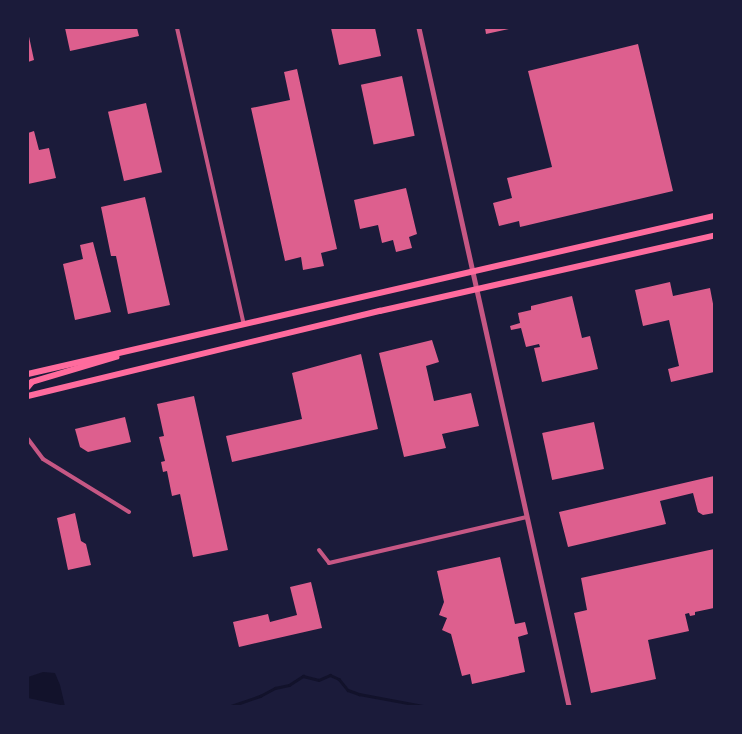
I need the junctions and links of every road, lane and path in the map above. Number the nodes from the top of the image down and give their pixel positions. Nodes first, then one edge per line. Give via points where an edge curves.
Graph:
1 (177, 28) edge
2 (420, 28) edge
3 (714, 216) edge
4 (714, 236) edge
5 (474, 272) junction
6 (477, 289) junction
7 (244, 326) junction
8 (140, 349) junction
9 (28, 374) edge
10 (28, 387) edge
11 (28, 396) edge
12 (28, 439) edge
13 (129, 512) dead end
14 (527, 517) junction
15 (319, 550) dead end
16 (569, 706) edge

1 - 7 street
2 - 5 street
3 - 5 main road
4 - 6 main road
5 - 6 street
5 - 7 main road
6 - 11 main road
6 - 14 street
7 - 8 main road
8 - 9 main road
8 - 10 main road via 32,382
12 - 13 street via 43,459
14 - 15 street via 329,563
14 - 16 street

